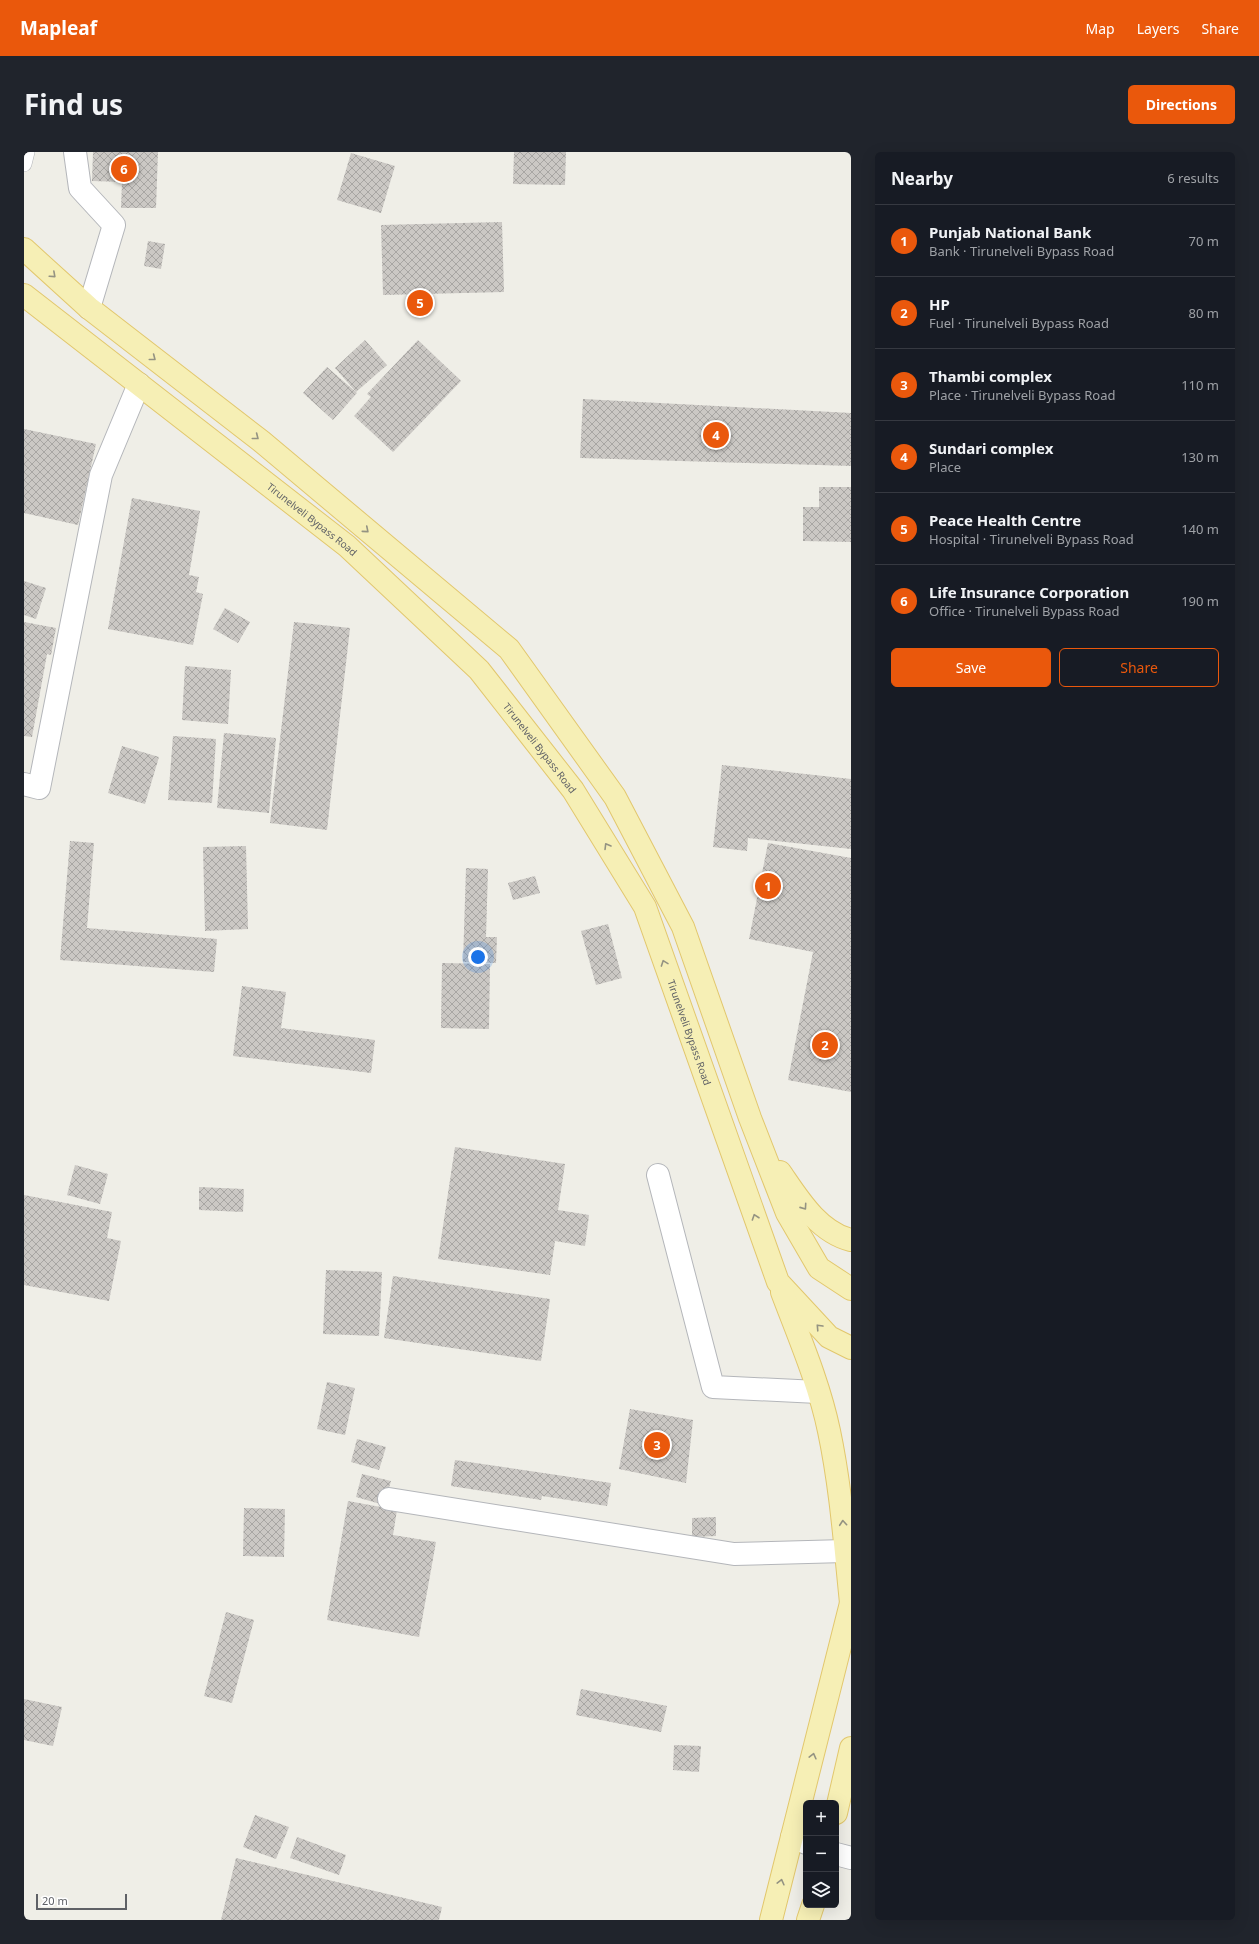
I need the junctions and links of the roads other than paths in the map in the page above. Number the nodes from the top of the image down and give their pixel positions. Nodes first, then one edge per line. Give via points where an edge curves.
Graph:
1 (26, 152) edge
2 (75, 152) edge
3 (24, 164) edge
4 (24, 249) edge
5 (24, 295) edge
6 (89, 308) junction
7 (139, 384) junction
8 (346, 513) junction
9 (331, 533) junction
10 (24, 784) edge
11 (758, 1140) junction
12 (658, 1175) dead end
13 (851, 1240) edge
14 (778, 1282) junction
15 (851, 1289) edge
16 (851, 1348) edge
17 (818, 1392) junction
18 (390, 1499) dead end
19 (845, 1551) junction
20 (851, 1603) edge
21 (851, 1748) edge
22 (839, 1800) edge
23 (799, 1840) edge
24 (839, 1855) edge
25 (851, 1858) edge
26 (812, 1908) edge
27 (771, 1920) edge
28 (808, 1920) edge

1 - 3 lane
2 - 6 street via 80,188 114,225
4 -> 6 main road
5 - 7 main road, Tirunelveli Bypass Road
6 -> 8 main road via 261,441
7 - 9 main road, Tirunelveli Bypass Road
7 - 10 street via 101,475 39,788
8 - 9 main road
8 -> 11 main road via 510,649 615,797 683,927
14 -> 9 main road, Tirunelveli Bypass Road via 645,907 573,790 479,670
11 -> 13 main road via 810,1215 842,1238
11 - 15 main road via 787,1213 819,1268
12 - 17 street via 713,1387
16 -> 14 main road, Tirunelveli Bypass Road via 829,1337
14 - 17 main road
19 -> 17 main road via 840,1489 829,1429
18 - 19 street via 734,1554
19 - 20 main road
23 -> 20 main road
21 - 22 main road
27 -> 23 main road
24 - 25 street
26 - 28 main road

